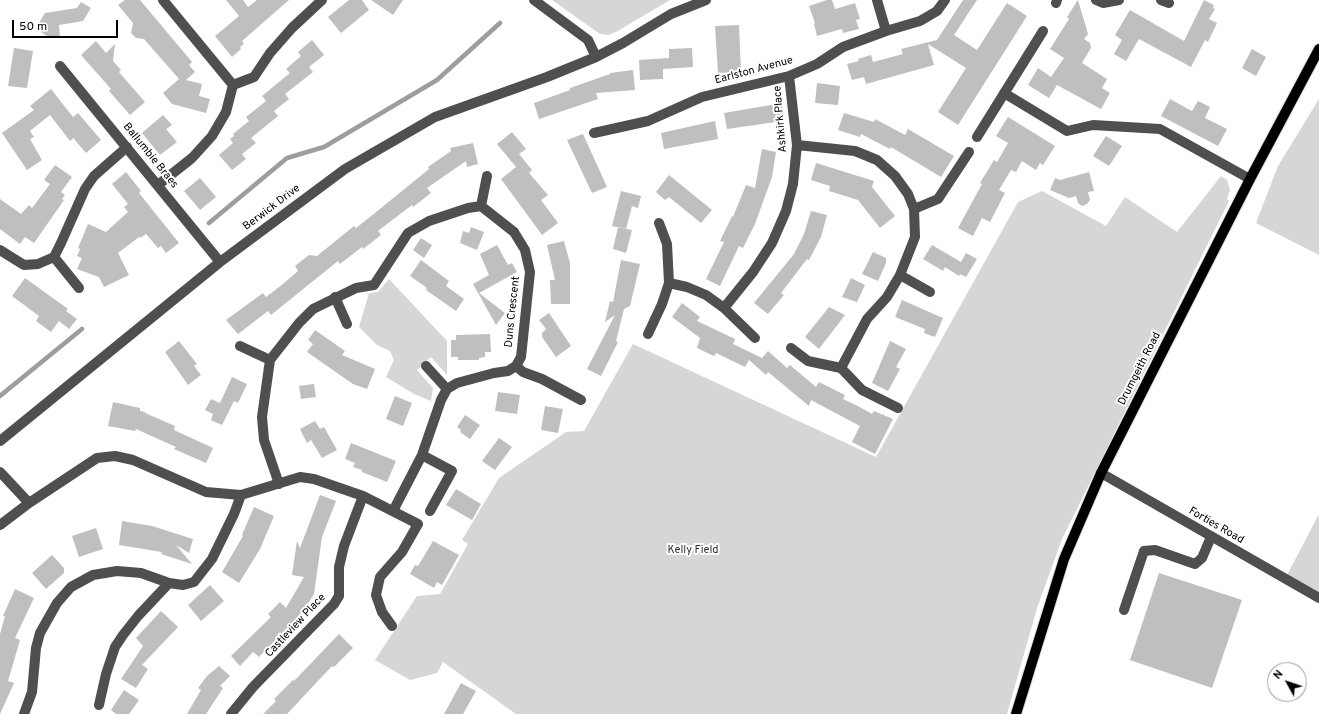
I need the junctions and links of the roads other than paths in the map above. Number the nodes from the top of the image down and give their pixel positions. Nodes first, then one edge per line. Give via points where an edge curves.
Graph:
1 (163, 0) edge
2 (322, 0) edge
3 (534, 0) edge
4 (706, 0) edge
5 (877, 0) edge
6 (945, 0) edge
7 (1096, 0) edge
8 (1119, 0) edge
9 (886, 31) junction
10 (1043, 31) dead end
11 (1319, 49) edge
12 (596, 56) junction
13 (60, 66) dead end
14 (789, 76) junction
15 (232, 85) junction
16 (1004, 93) junction
17 (594, 134) dead end
18 (977, 137) dead end
19 (797, 145) junction
20 (127, 147) junction
21 (969, 152) dead end
22 (487, 176) dead end
23 (1250, 179) junction
24 (158, 185) junction
25 (481, 206) junction
26 (914, 209) junction
27 (658, 223) dead end
28 (0, 250) edge
29 (54, 257) junction
30 (220, 262) junction
31 (900, 275) junction
32 (669, 283) junction
33 (79, 288) dead end
34 (930, 292) dead end
35 (335, 297) junction
36 (724, 308) junction
37 (347, 324) dead end
38 (648, 334) dead end
39 (756, 338) dead end
40 (240, 346) dead end
41 (791, 348) dead end
42 (270, 360) junction
43 (426, 366) dead end
44 (516, 366) junction
45 (842, 368) junction
46 (447, 390) junction
47 (581, 400) dead end
48 (898, 408) dead end
49 (0, 441) edge
50 (422, 455) junction
51 (0, 472) edge
52 (1101, 473) junction
53 (279, 484) junction
54 (241, 495) junction
55 (364, 496) junction
56 (29, 503) junction
57 (393, 511) junction
58 (430, 511) dead end
59 (0, 525) edge
60 (1211, 537) junction
61 (169, 583) junction
62 (1319, 598) edge
63 (1124, 610) dead end
64 (392, 626) dead end
65 (100, 705) dead end
66 (24, 714) edge
67 (231, 714) edge
68 (1016, 714) edge

1 - 15 street
2 - 15 street via 292,28 270,53 254,77
3 - 12 street via 588,40
4 - 12 street, Berwick Drive via 670,14 623,43
5 - 9 street
6 - 9 street, Earlston Avenue via 937,11 920,21
7 - 8 street via 1104,3
9 - 14 street, Earlston Avenue via 843,47 817,64
10 - 16 street
11 - 23 main road, Drumgeith Road
12 - 30 street, Berwick Drive via 547,77 435,117 345,169
13 - 20 street, Ballumbie Braes
14 - 17 street, Earlston Avenue via 702,97 648,121
14 - 19 street, Ashkirk Place
15 - 24 street via 226,112 212,136 192,158
16 - 18 street
16 - 23 street via 1067,131 1093,125 1160,129
19 - 26 street via 855,151 877,160 896,176
19 - 36 street, Ashkirk Place via 793,184 786,211 772,243
20 - 24 street, Ballumbie Braes
20 - 29 street via 94,176
21 - 26 street via 938,199
22 - 25 street
23 - 52 main road, Drumgeith Road
24 - 30 street, Ballumbie Braes
25 - 35 street via 428,222 408,232 374,285 356,288
25 - 44 street, Duns Crescent via 514,232 525,250 530,272 521,357
26 - 31 street via 915,237
27 - 32 street via 667,244
28 - 29 street via 24,265 38,264
29 - 33 street
30 - 49 street, Berwick Drive
31 - 34 street
31 - 45 street via 887,297 867,319
32 - 36 street via 687,286
32 - 38 street
35 - 37 street
35 - 42 street via 313,309
36 - 39 street
40 - 42 street
41 - 45 street via 808,361
42 - 53 street via 262,417 264,440
43 - 46 street
44 - 46 street via 508,371 457,383
44 - 47 street via 523,372
45 - 48 street via 862,390
46 - 50 street via 441,400
50 - 57 street
50 - 58 street via 452,471
51 - 56 street
52 - 60 street, Forties Road
52 - 68 main road, Drumgeith Road via 1064,559
53 - 54 street
53 - 55 street via 300,477 314,479
54 - 56 street via 206,492 134,460 115,456 96,458
54 - 61 street via 234,514 204,571 194,582 183,585
55 - 57 street
55 - 67 street, Castleview Place via 344,546 339,567 339,596 253,687
56 - 59 street
57 - 64 street via 418,524 402,552 380,578 376,595 382,612
60 - 62 street, Forties Road
60 - 63 street via 1202,558 1195,564 1155,550 1144,551
61 - 65 street via 135,620 115,647
61 - 66 street via 141,573 117,571 94,575 71,588 57,603 40,633 32,692

